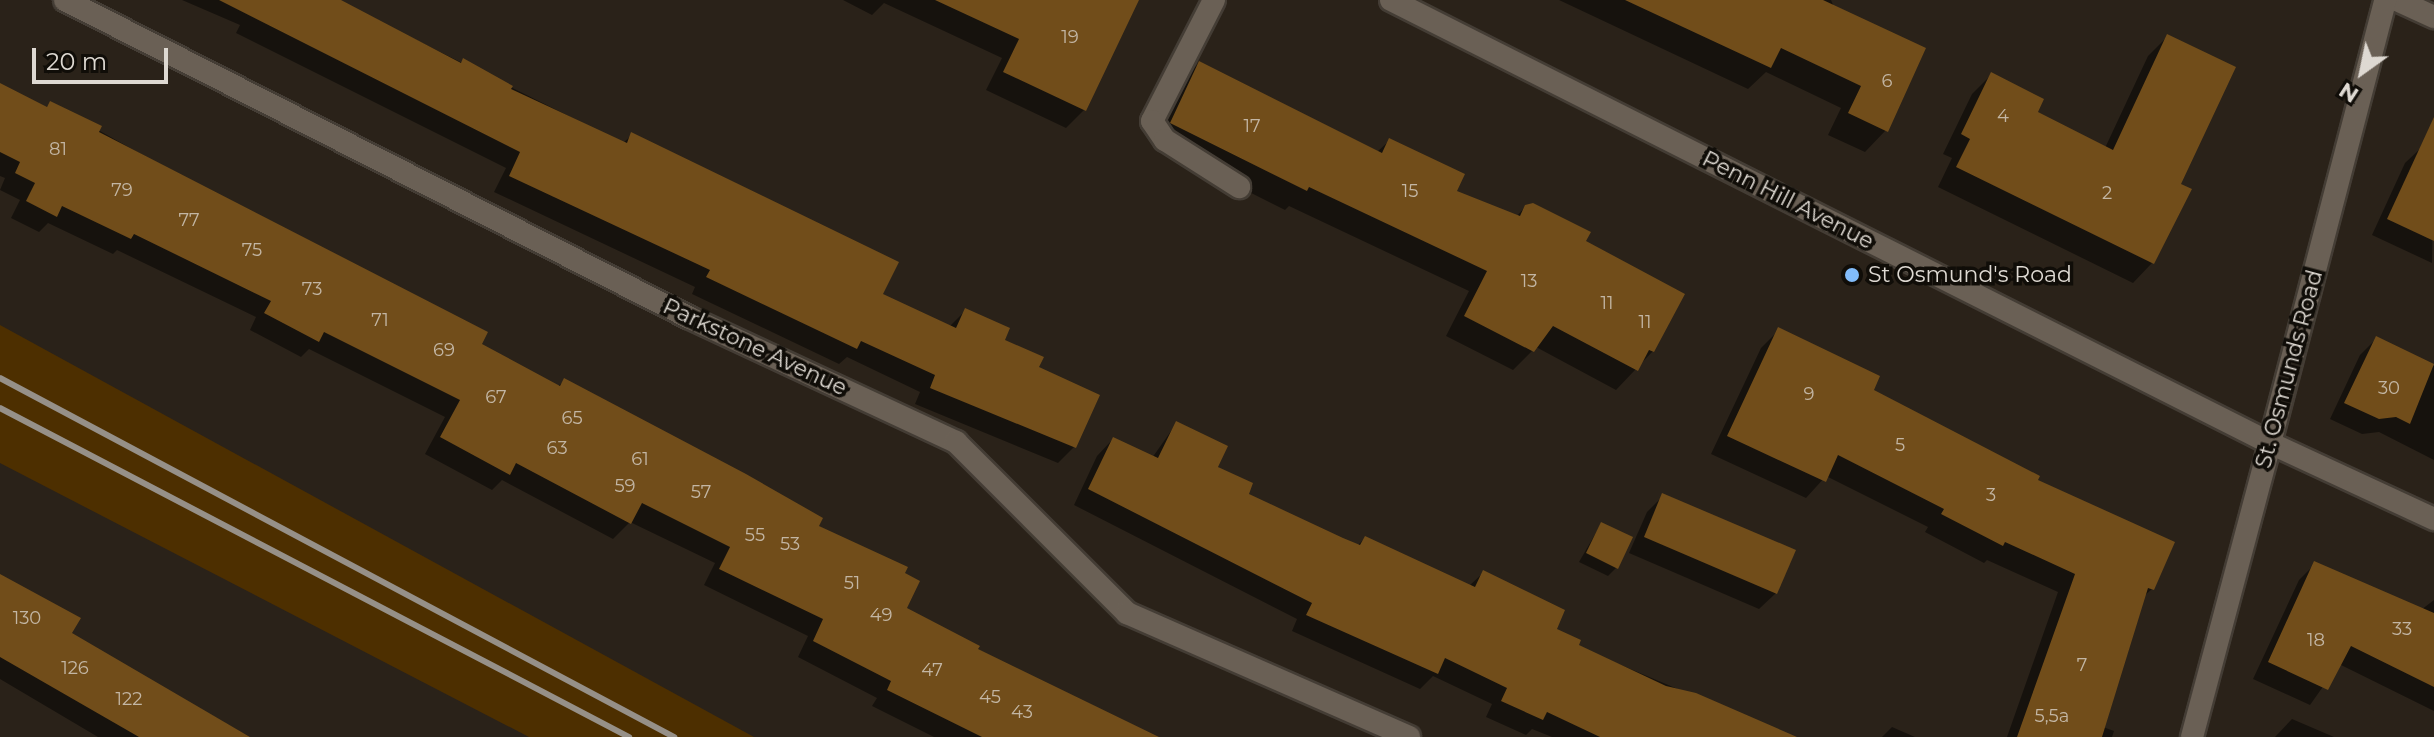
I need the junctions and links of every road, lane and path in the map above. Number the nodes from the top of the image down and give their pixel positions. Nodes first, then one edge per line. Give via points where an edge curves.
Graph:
1 (65, 0) edge
2 (1214, 0) edge
3 (1391, 0) edge
4 (2385, 0) edge
5 (2397, 0) edge
6 (2434, 17) edge
7 (1239, 187) dead end
8 (2270, 443) junction
9 (2434, 519) edge
10 (1409, 737) edge
11 (2192, 737) edge

1 - 10 street, Parkstone Avenue via 688,317 956,442 1127,613
2 - 7 street via 1152,121 1165,140
3 - 8 street, Penn Hill Avenue
4 - 8 street, St. Osmunds Road
5 - 6 street
8 - 9 street, Penn Hill Avenue
8 - 11 street, St. Osmunds Road

